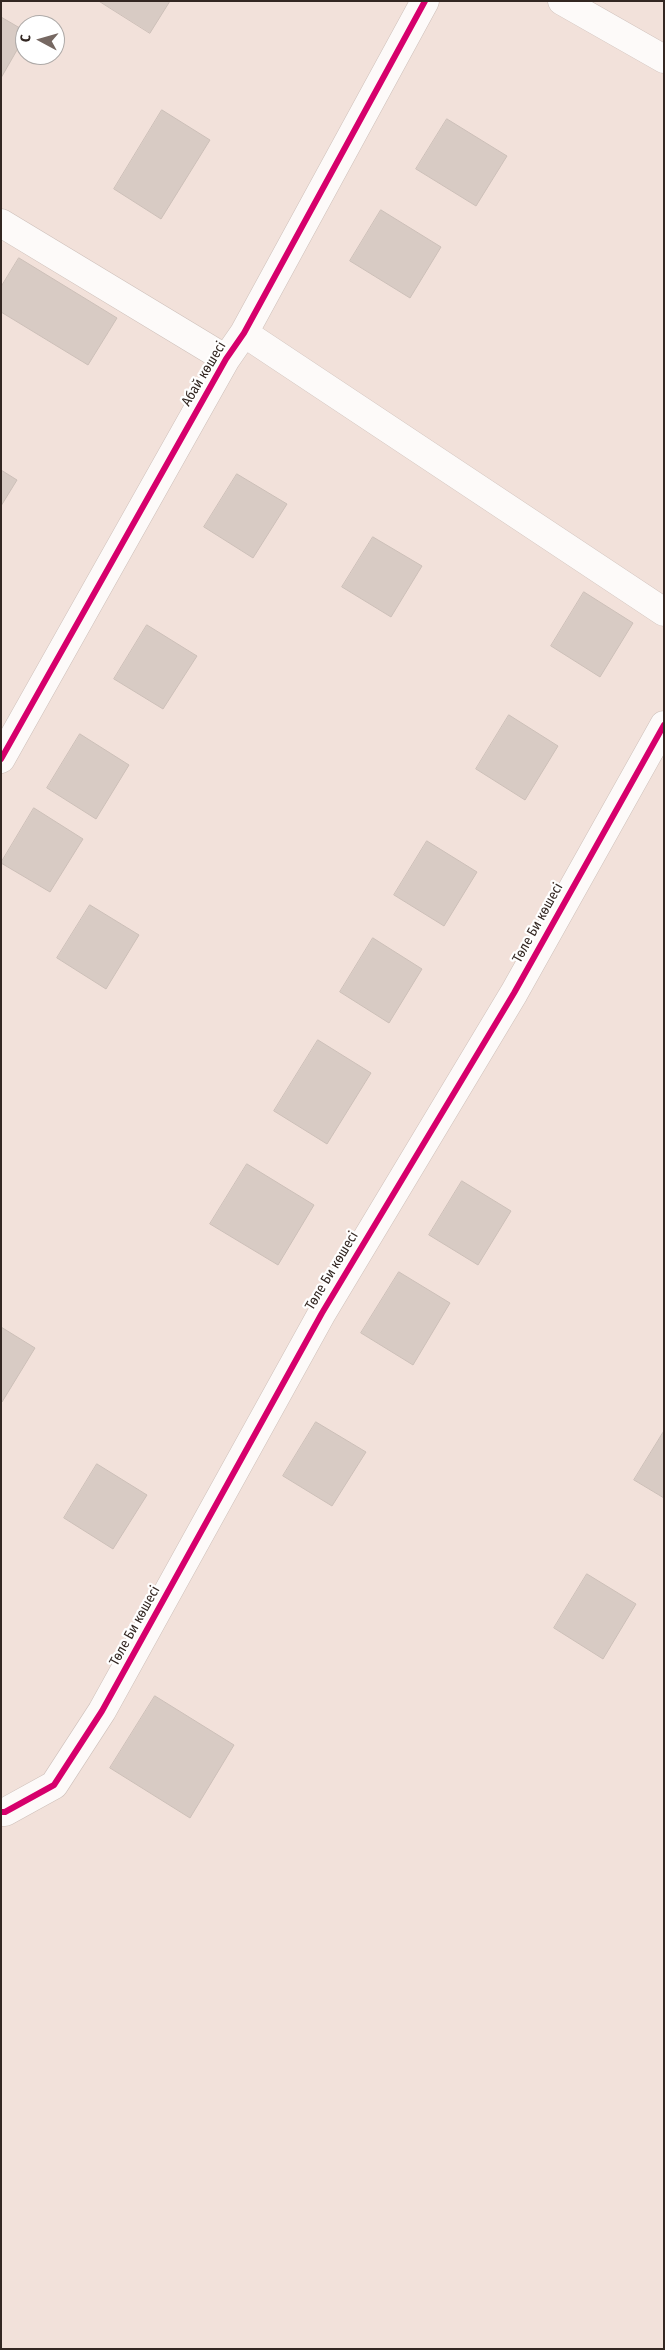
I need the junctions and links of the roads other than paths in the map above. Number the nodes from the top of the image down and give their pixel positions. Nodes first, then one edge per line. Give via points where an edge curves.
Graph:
1 (425, 1) edge
2 (562, 1) edge
3 (664, 59) edge
4 (1, 223) edge
5 (244, 333) junction
6 (226, 359) junction
7 (664, 612) edge
8 (664, 725) edge
9 (1, 759) edge
10 (3, 1812) edge

1 - 5 street, Абай көшесі
2 - 3 street
4 - 6 street
5 - 6 street, Абай көшесі
5 - 7 street
6 - 9 street, Абай көшесі
8 - 10 street, Төле Би көшесі via 514,993 322,1313 102,1711 54,1785

